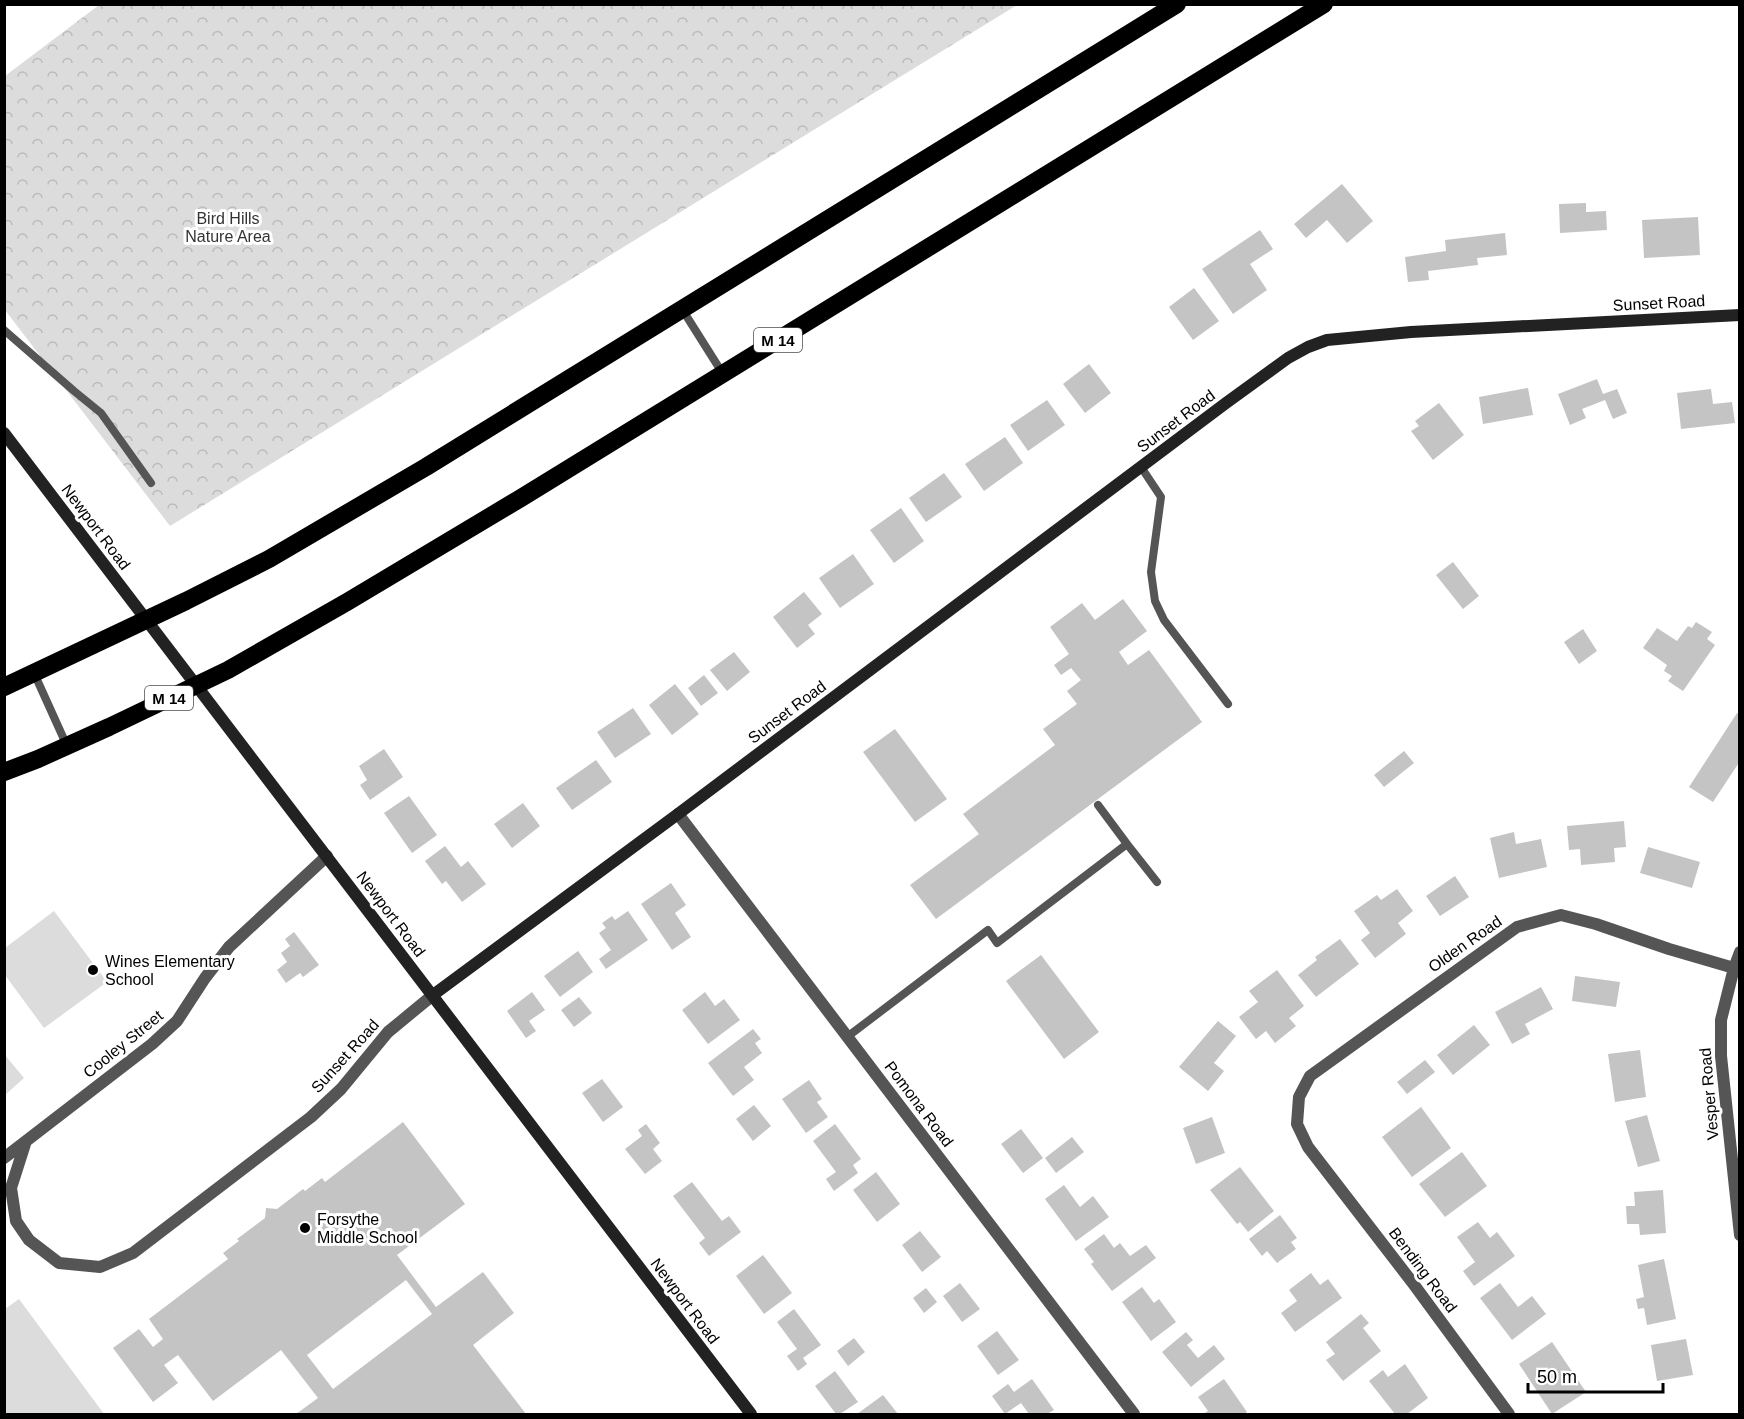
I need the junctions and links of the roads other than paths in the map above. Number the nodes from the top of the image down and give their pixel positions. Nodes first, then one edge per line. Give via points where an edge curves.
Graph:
1 (1177, 4) edge
2 (1324, 4) edge
3 (682, 309) junction
4 (1740, 315) edge
5 (4, 330) edge
6 (723, 374) junction
7 (4, 433) edge
8 (1141, 467) junction
9 (151, 483) dead end
10 (34, 673) junction
11 (4, 687) edge
12 (1228, 704) dead end
13 (67, 746) junction
14 (4, 772) edge
15 (1098, 805) dead end
16 (678, 814) junction
17 (1127, 844) junction
18 (327, 856) junction
19 (1157, 882) dead end
20 (1740, 952) edge
21 (1734, 968) junction
22 (433, 995) junction
23 (847, 1037) junction
24 (26, 1141) junction
25 (1308, 1147) joint
26 (4, 1158) edge
27 (10, 1219) edge
28 (1740, 1235) edge
29 (751, 1414) edge
30 (1134, 1414) edge
31 (1509, 1414) edge

1 - 3 highway
2 - 6 highway, M 14
3 - 6 lane
3 - 10 highway via 269,559
4 - 8 street, Sunset Road via 1422,331 1327,340 1288,358
5 - 9 lane via 101,413
6 - 13 highway, M 14 via 238,664
7 - 18 street, Newport Road
8 - 12 lane via 1161,497 1151,572 1155,601 1164,620
8 - 16 street, Sunset Road
10 - 11 highway
10 - 13 lane
13 - 14 highway, M 14
15 - 17 lane
16 - 22 street, Sunset Road
16 - 23 street, Pomona Road
17 - 19 lane
17 - 23 lane via 997,943 988,930
18 - 22 street, Newport Road
18 - 24 street, Cooley Street via 229,947 177,1022
20 - 21 street, Vesper Road
21 - 25 street, Olden Road via 1561,915 1518,927 1310,1076 1299,1097 1297,1124
21 - 28 street, Vesper Road via 1721,1020 1721,1056
22 - 27 street, Sunset Road via 388,1032 341,1089 311,1117 133,1253 100,1267 59,1263
22 - 29 street, Newport Road
23 - 30 street, Pomona Road
24 - 26 street, Cooley Street
24 - 27 street, Sunset Road via 11,1188
25 - 31 street, Bending Road

